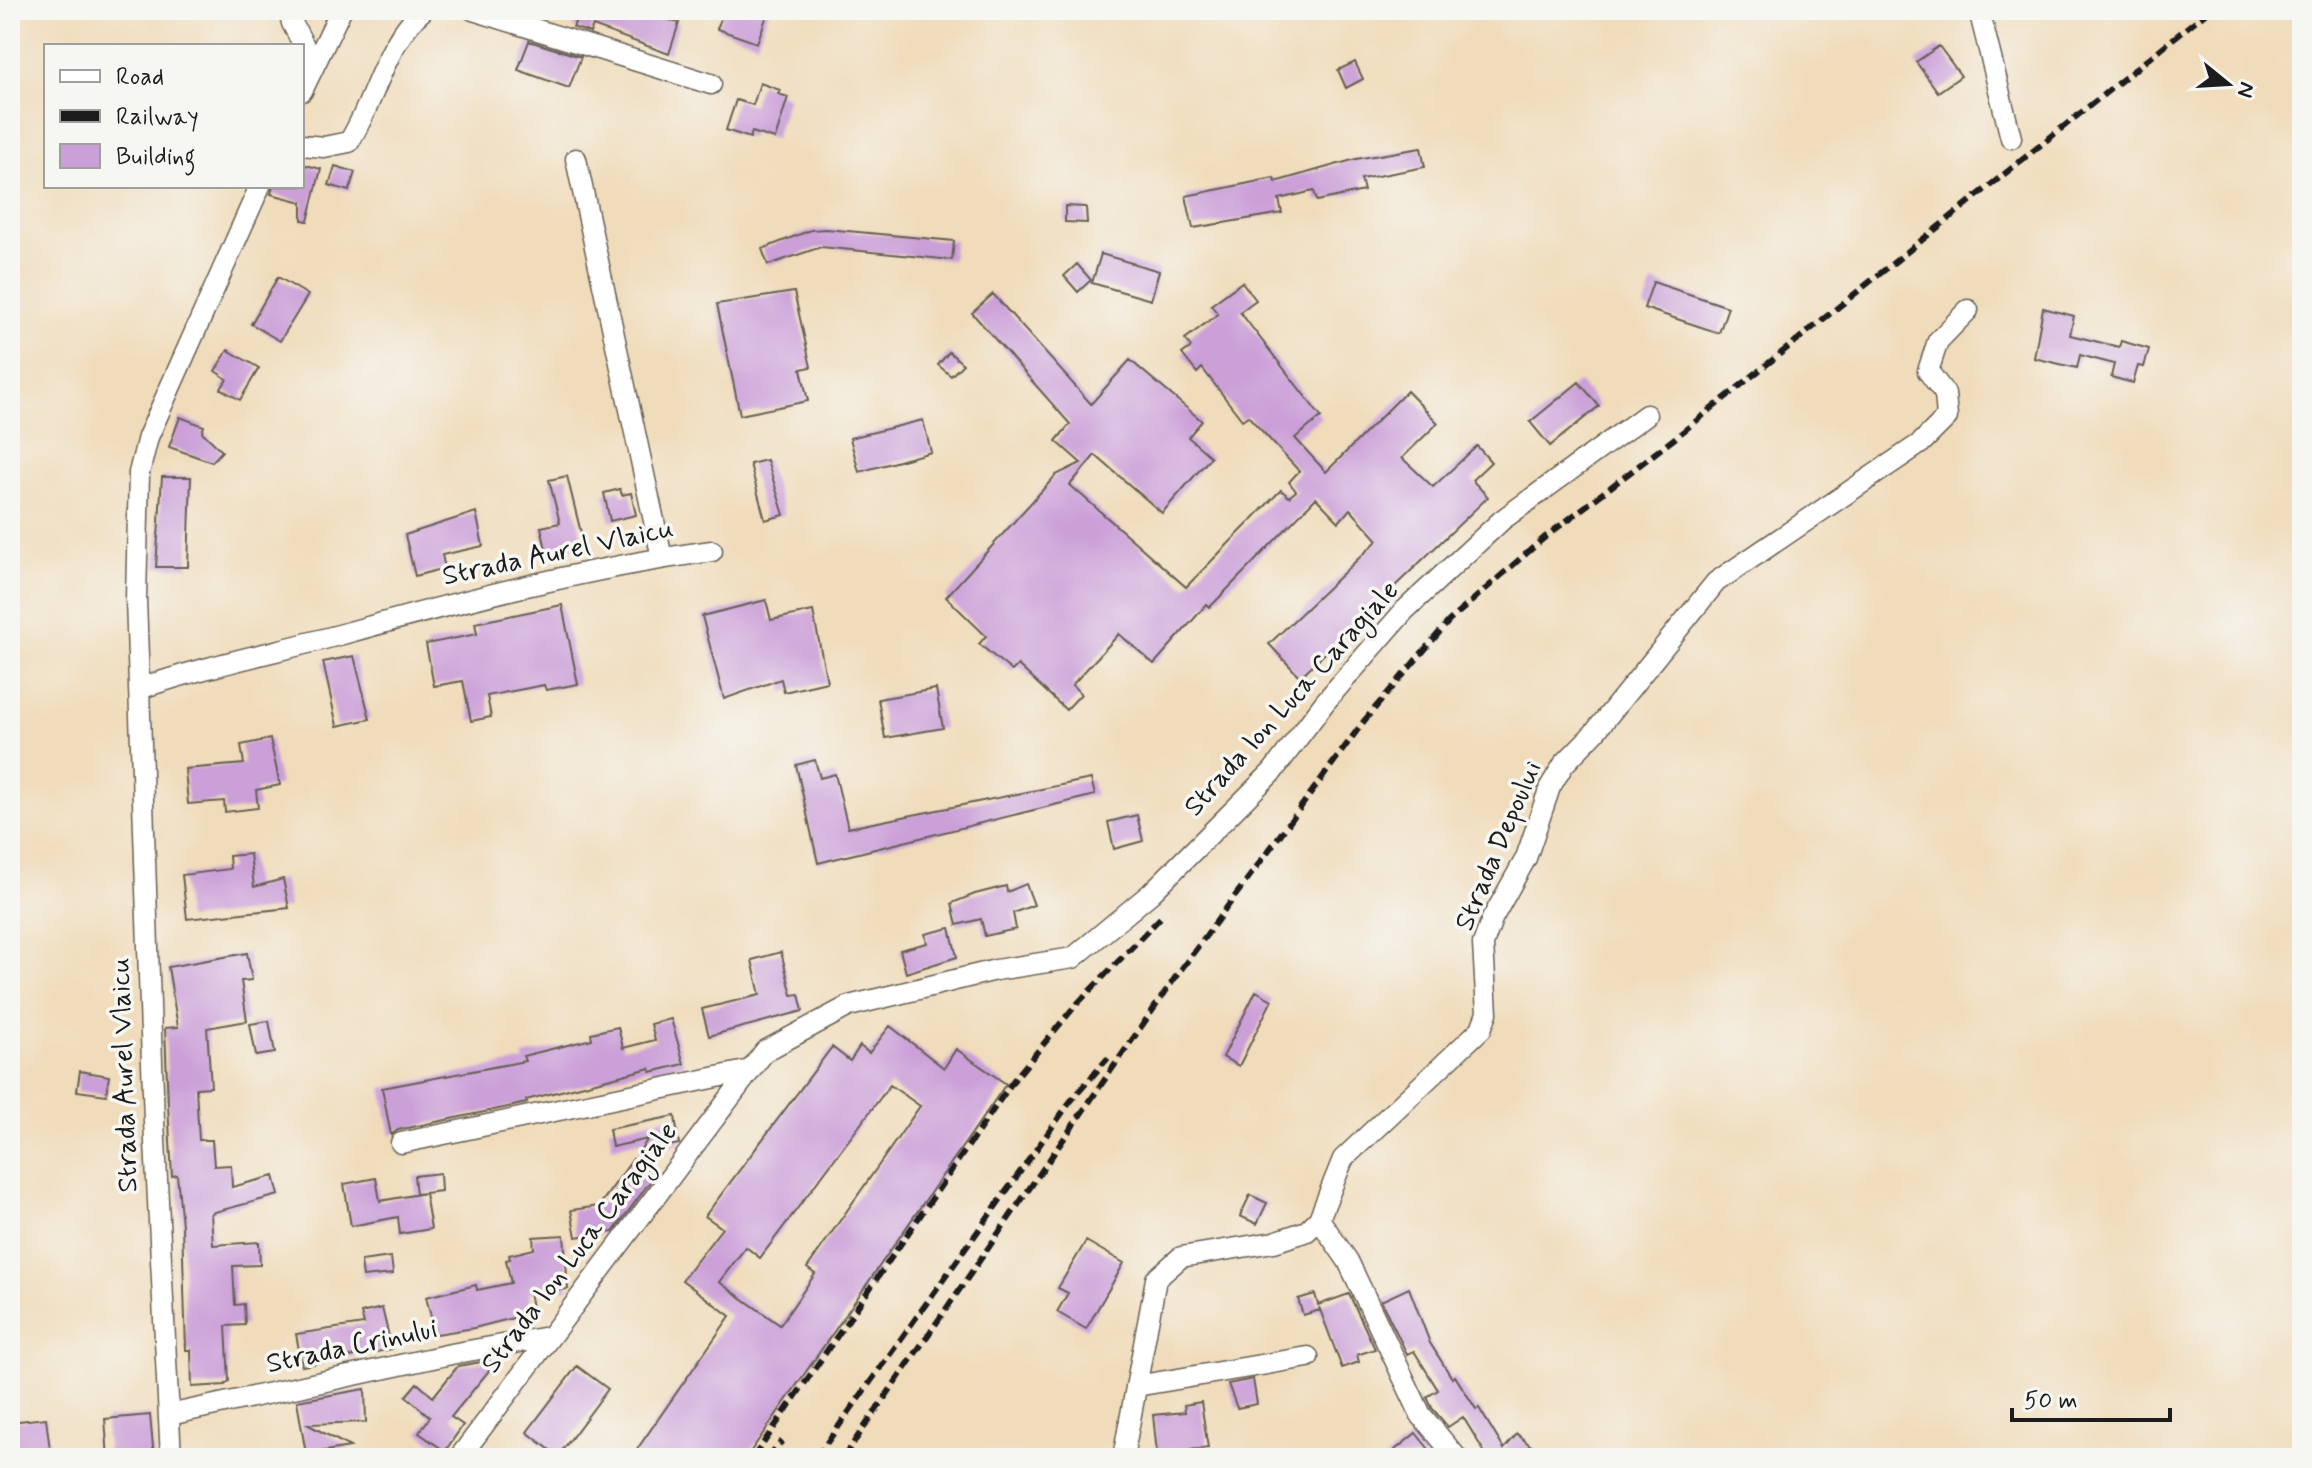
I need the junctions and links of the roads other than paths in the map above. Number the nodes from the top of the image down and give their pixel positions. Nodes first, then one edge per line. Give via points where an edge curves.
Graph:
1 (289, 10) edge
2 (341, 10) edge
3 (423, 10) edge
4 (473, 10) edge
5 (1979, 10) edge
6 (303, 44) edge
7 (304, 46) edge
8 (313, 63) junction
9 (711, 84) dead end
10 (304, 86) edge
11 (2011, 138) dead end
12 (304, 145) edge
13 (576, 159) dead end
14 (259, 188) edge
15 (1968, 310) dead end
16 (1646, 415) dead end
17 (712, 551) dead end
18 (662, 558) junction
19 (139, 689) junction
20 (746, 1071) junction
21 (401, 1143) dead end
22 (1319, 1219) junction
23 (548, 1337) junction
24 (1308, 1357) dead end
25 (1136, 1386) junction
26 (169, 1415) junction
27 (171, 1458) edge
28 (459, 1458) edge
29 (1123, 1458) edge
30 (1457, 1458) edge

1 - 6 street
2 - 8 street
3 - 12 street via 406,25 349,142
4 - 9 street
5 - 11 street
7 - 8 street
8 - 10 street
13 - 18 street
14 - 19 street, Strada Aurel Vlaicu via 148,437 139,473
15 - 22 street, Strada Depoului via 1938,341 1928,371 1945,394 1947,417 1921,443 1716,582 1564,764 1483,944 1487,1013 1481,1029 1343,1159
16 - 20 street, Strada Ion Luca Caragiale via 1502,520 1405,610 1273,771 1151,893 1073,958 996,970 849,1006 765,1051
17 - 18 street, Strada Aurel Vlaicu
18 - 19 street, Strada Aurel Vlaicu via 420,610
19 - 26 street, Strada Aurel Vlaicu
20 - 21 street, Strada Ion Luca Caragiale
20 - 23 street, Strada Ion Luca Caragiale
22 - 25 street via 1307,1231 1274,1242 1181,1257 1168,1267 1156,1279
22 - 30 street via 1348,1261 1421,1415
23 - 26 street, Strada Crinului
23 - 28 street, Strada Ion Luca Caragiale
24 - 25 street
25 - 29 street
26 - 27 street, Strada Aurel Vlaicu

